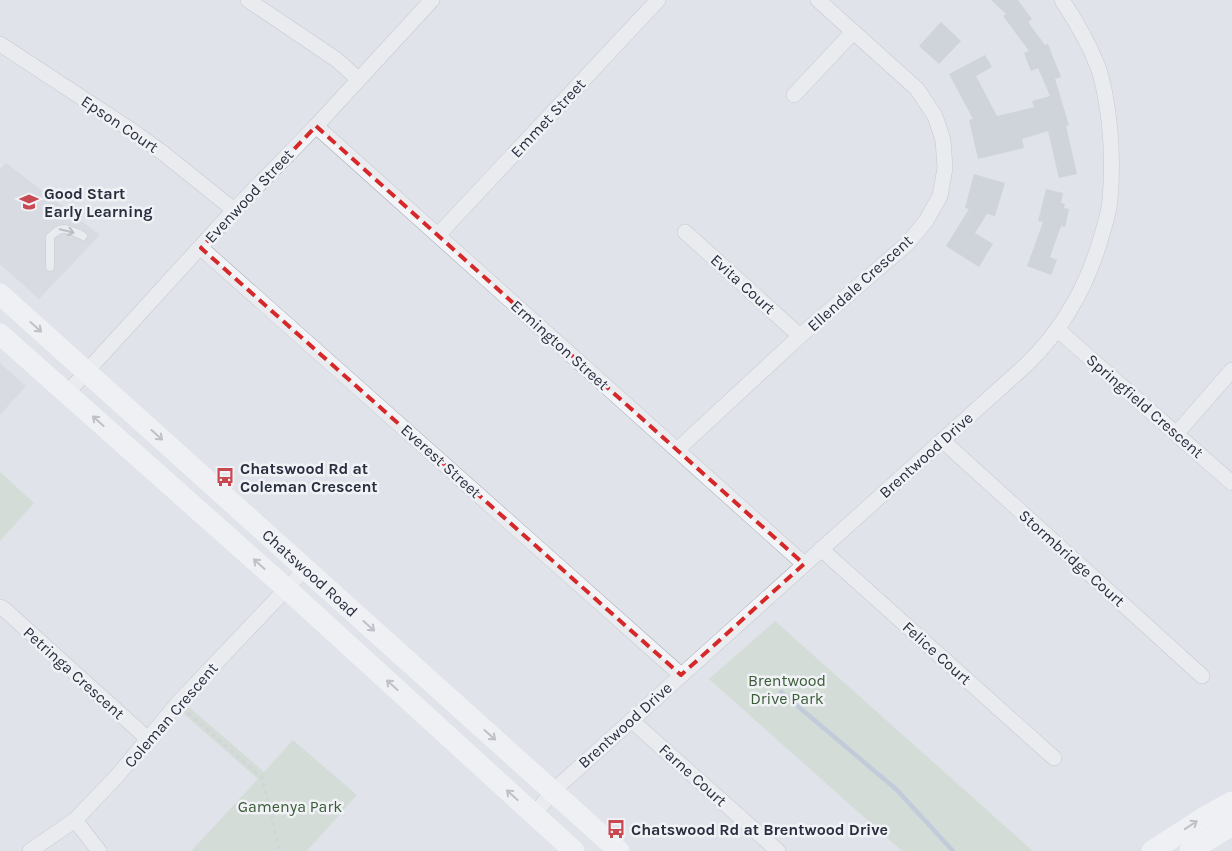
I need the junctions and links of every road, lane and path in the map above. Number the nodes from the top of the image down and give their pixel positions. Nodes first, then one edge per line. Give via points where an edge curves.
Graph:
1 (248, 0) edge
2 (432, 0) edge
3 (658, 0) edge
4 (818, 0) edge
5 (1062, 0) edge
6 (853, 32) junction
7 (0, 44) edge
8 (358, 79) junction
9 (794, 95) dead end
10 (316, 126) junction
11 (234, 210) junction
12 (685, 232) dead end
13 (83, 236) dead end
14 (438, 236) junction
15 (201, 248) junction
16 (50, 267) dead end
17 (0, 294) edge
18 (1058, 330) junction
19 (0, 334) edge
20 (800, 336) junction
21 (1232, 370) edge
22 (87, 371) junction
23 (67, 393) junction
24 (1177, 433) junction
25 (943, 440) junction
26 (677, 450) junction
27 (1232, 483) edge
28 (821, 549) junction
29 (804, 564) junction
30 (305, 569) junction
31 (286, 589) junction
32 (0, 608) edge
33 (681, 675) junction
34 (1202, 676) dead end
35 (177, 704) junction
36 (631, 720) junction
37 (148, 739) junction
38 (1054, 758) dead end
39 (553, 791) junction
40 (1232, 802) edge
41 (534, 815) junction
42 (75, 820) junction
43 (1232, 825) edge
44 (30, 851) edge
45 (99, 851) edge
46 (280, 851) edge
47 (574, 851) edge
48 (619, 851) edge
49 (778, 851) edge
50 (1152, 851) edge
51 (1190, 851) edge

1 - 8 street via 337,60
2 - 8 street, Evenwood Street
3 - 14 street, Emmet Street
4 - 6 street, Ellendale Crescent
5 - 18 street, Brentwood Drive via 1099,68 1108,114 1112,163 1110,202 1092,266
6 - 9 street
6 - 20 street, Ellendale Crescent via 917,89 935,116 943,140 945,168 940,196 926,221 907,244
7 - 11 street, Epson Court via 134,132
8 - 10 street, Evenwood Street
10 - 11 street, Evenwood Street
10 - 14 street, Ermington Street
11 - 15 street, Evenwood Street
12 - 20 street, Evita Court
16 -> 13 lane via 50,237 56,231 60,228
14 - 26 street, Ermington Street
15 - 22 street, Evenwood Street
15 - 33 street, Everest Street
17 -> 22 main road, Chatswood Road
18 - 24 street, Springfield Crescent
18 - 25 street, Brentwood Drive via 1044,348
19 - 23 main road, Chatswood Road
20 - 26 street, Ellendale Crescent
21 - 24 street
22 - 23 street, Evenwood Street
22 -> 30 main road, Chatswood Road
31 -> 23 main road, Chatswood Road
24 - 27 street, Springfield Crescent
25 - 28 street, Brentwood Drive
25 - 34 street, Stormbridge Court
26 - 29 street, Ermington Street
28 - 29 street, Brentwood Drive
28 - 38 street, Felice Court
29 - 33 street, Brentwood Drive
30 - 31 street, Coleman Crescent
30 -> 39 main road, Chatswood Road
31 - 35 street, Coleman Crescent
41 -> 31 main road, Chatswood Road
32 - 37 street, Petringa Crescent
33 - 36 street, Brentwood Drive
35 - 37 street, Coleman Crescent
35 - 46 path via 262,777
36 - 39 street, Brentwood Drive
36 - 49 street, Farne Court
37 - 42 street, Coleman Crescent
39 - 41 street, Brentwood Drive
39 - 48 main road, Chatswood Road
50 -> 40 main road
41 - 47 main road, Chatswood Road
42 - 44 street, Coleman Crescent
42 - 45 street
43 - 51 main road

